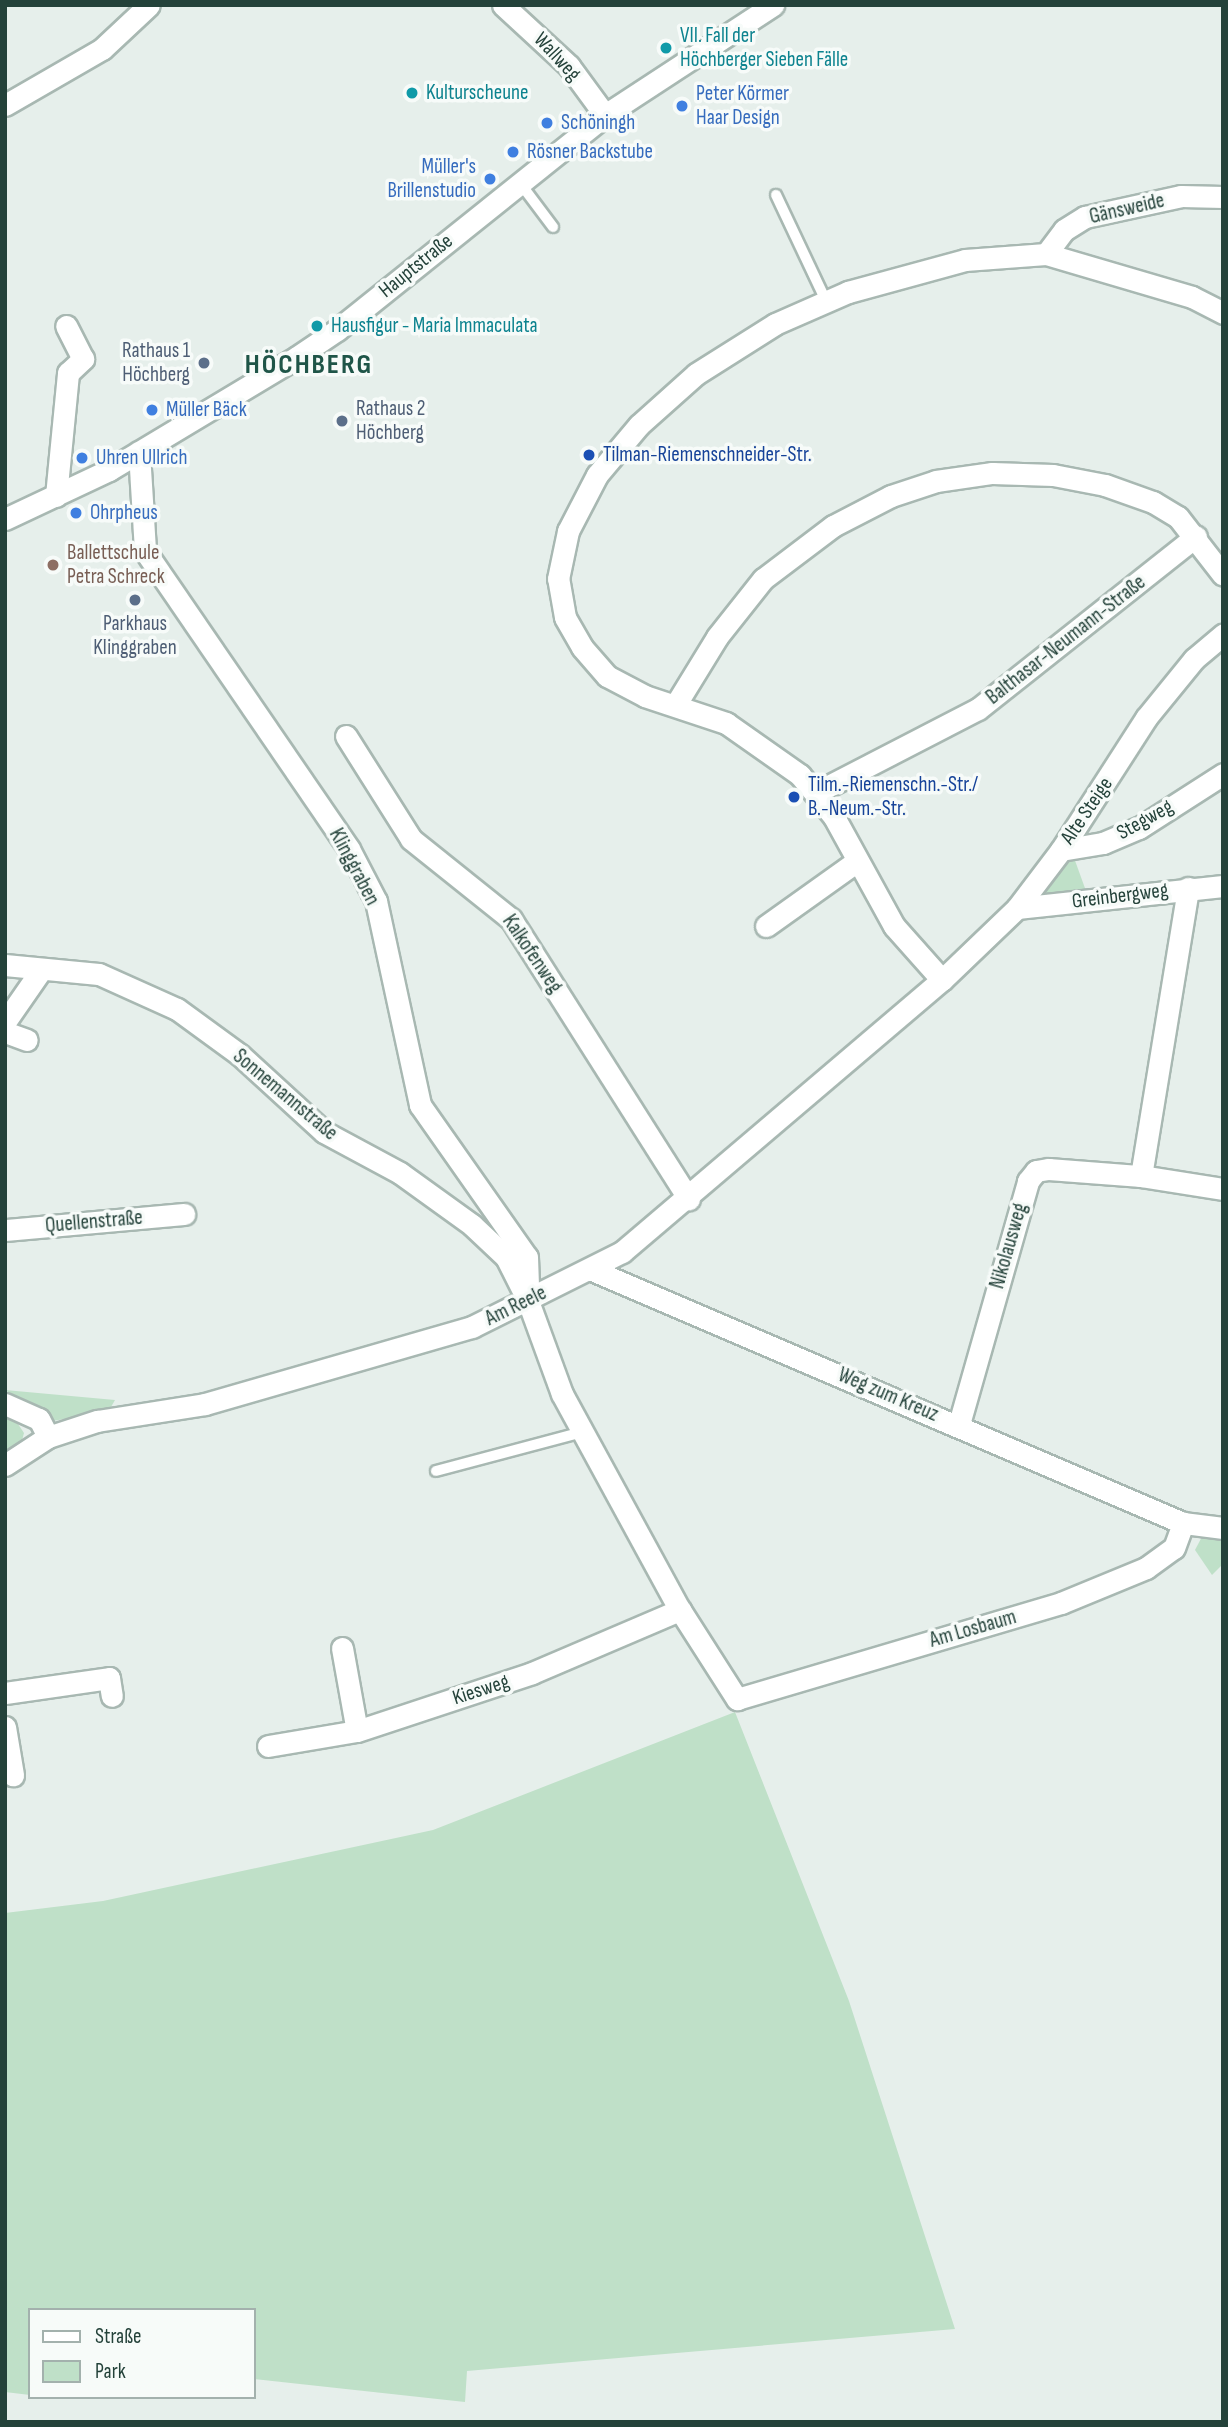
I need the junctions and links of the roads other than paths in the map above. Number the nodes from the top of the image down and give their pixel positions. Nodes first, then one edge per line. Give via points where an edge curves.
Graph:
1 (149, 5) edge
2 (503, 5) edge
3 (773, 5) edge
4 (5, 104) edge
5 (605, 115) junction
6 (520, 183) junction
7 (776, 195) dead end
8 (1223, 197) edge
9 (552, 226) dead end
10 (1046, 254) junction
11 (826, 301) junction
12 (1223, 313) edge
13 (66, 326) dead end
14 (139, 453) junction
15 (56, 496) junction
16 (5, 519) edge
17 (1196, 536) junction
18 (1223, 575) edge
19 (1223, 635) edge
20 (676, 704) junction
21 (346, 736) dead end
22 (1223, 774) edge
23 (817, 792) junction
24 (1061, 850) junction
25 (857, 861) junction
26 (1223, 886) edge
27 (1188, 888) junction
28 (1017, 908) junction
29 (766, 926) dead end
30 (5, 965) edge
31 (41, 971) junction
32 (942, 980) junction
33 (5, 1022) edge
34 (5, 1032) edge
35 (27, 1040) dead end
36 (1141, 1176) junction
37 (1223, 1189) edge
38 (689, 1199) junction
39 (184, 1214) dead end
40 (5, 1230) edge
41 (592, 1270) junction
42 (528, 1301) junction
43 (5, 1404) edge
44 (959, 1424) junction
45 (583, 1432) junction
46 (48, 1437) junction
47 (5, 1465) edge
48 (436, 1471) dead end
49 (1183, 1522) junction
50 (1223, 1528) edge
51 (680, 1610) junction
52 (342, 1648) dead end
53 (5, 1693) edge
54 (112, 1696) dead end
55 (5, 1727) edge
56 (357, 1731) junction
57 (268, 1746) dead end
58 (13, 1775) dead end

1 - 4 street via 102,49
2 - 5 street, Wallweg via 569,66
3 - 5 street, Hauptstraße
5 - 6 street, Hauptstraße
6 - 9 lane
6 - 14 street, Hauptstraße via 337,330
7 - 11 lane
8 - 10 street, Gänsweide via 1181,196 1086,217 1064,230
10 - 11 street via 953,263
10 - 12 street via 1192,297
11 - 20 street via 775,324 687,383 639,425 597,475 568,531 558,579 565,617 582,647 607,676 645,696
13 - 15 street via 83,359 68,373
14 - 15 street, Hauptstraße
14 - 42 street, Klinggraben via 145,551 349,849 376,901 420,1105 527,1256
15 - 16 street, Hauptstraße
17 - 18 street
17 - 20 street via 1178,517 1153,502 1105,485 1052,475 992,473 925,485 891,496 834,526 764,579 717,637
17 - 23 street, Balthasar-Neumann-Straße via 978,709
19 - 24 street, Alte Steige via 1194,659 1146,718
20 - 23 street via 726,723
21 - 38 street, Kalkofenweg via 411,839 511,919
22 - 24 street, Stegweg via 1139,828 1103,843
23 - 25 street
24 - 28 street, Alte Steige
25 - 29 street
25 - 32 street via 894,926
26 - 27 street, Greinbergweg
27 - 28 street, Greinbergweg
27 - 36 street
28 - 32 street, Alte Steige
30 - 31 street, Sonnemannstraße
31 - 33 street
31 - 42 street, Sonnemannstraße via 99,974 177,1009 240,1055 324,1132 400,1173 472,1225 506,1256
32 - 38 street, Am Reele
34 - 35 street
36 - 37 street, Nikolausweg
36 - 44 street, Nikolausweg via 1049,1169 1036,1171 1028,1181
38 - 41 street, Am Reele via 651,1232
39 - 40 street, Quellenstraße
41 - 42 street, Am Reele
41 - 44 street, Weg zum Kreuz
42 - 45 street via 562,1394
42 - 46 street, Am Reele via 472,1327 205,1404 97,1421
43 - 46 street via 39,1419
44 - 49 street, Weg zum Kreuz
45 - 48 lane
45 - 51 street
46 - 47 street, Am Reele
49 - 50 street, Weg zum Kreuz
49 - 51 street, Am Losbaum via 1174,1548 1146,1568 1061,1603 737,1699
51 - 56 street, Kiesweg via 532,1673
52 - 56 street
53 - 54 street via 109,1678
55 - 58 street
56 - 57 street, Kiesweg

